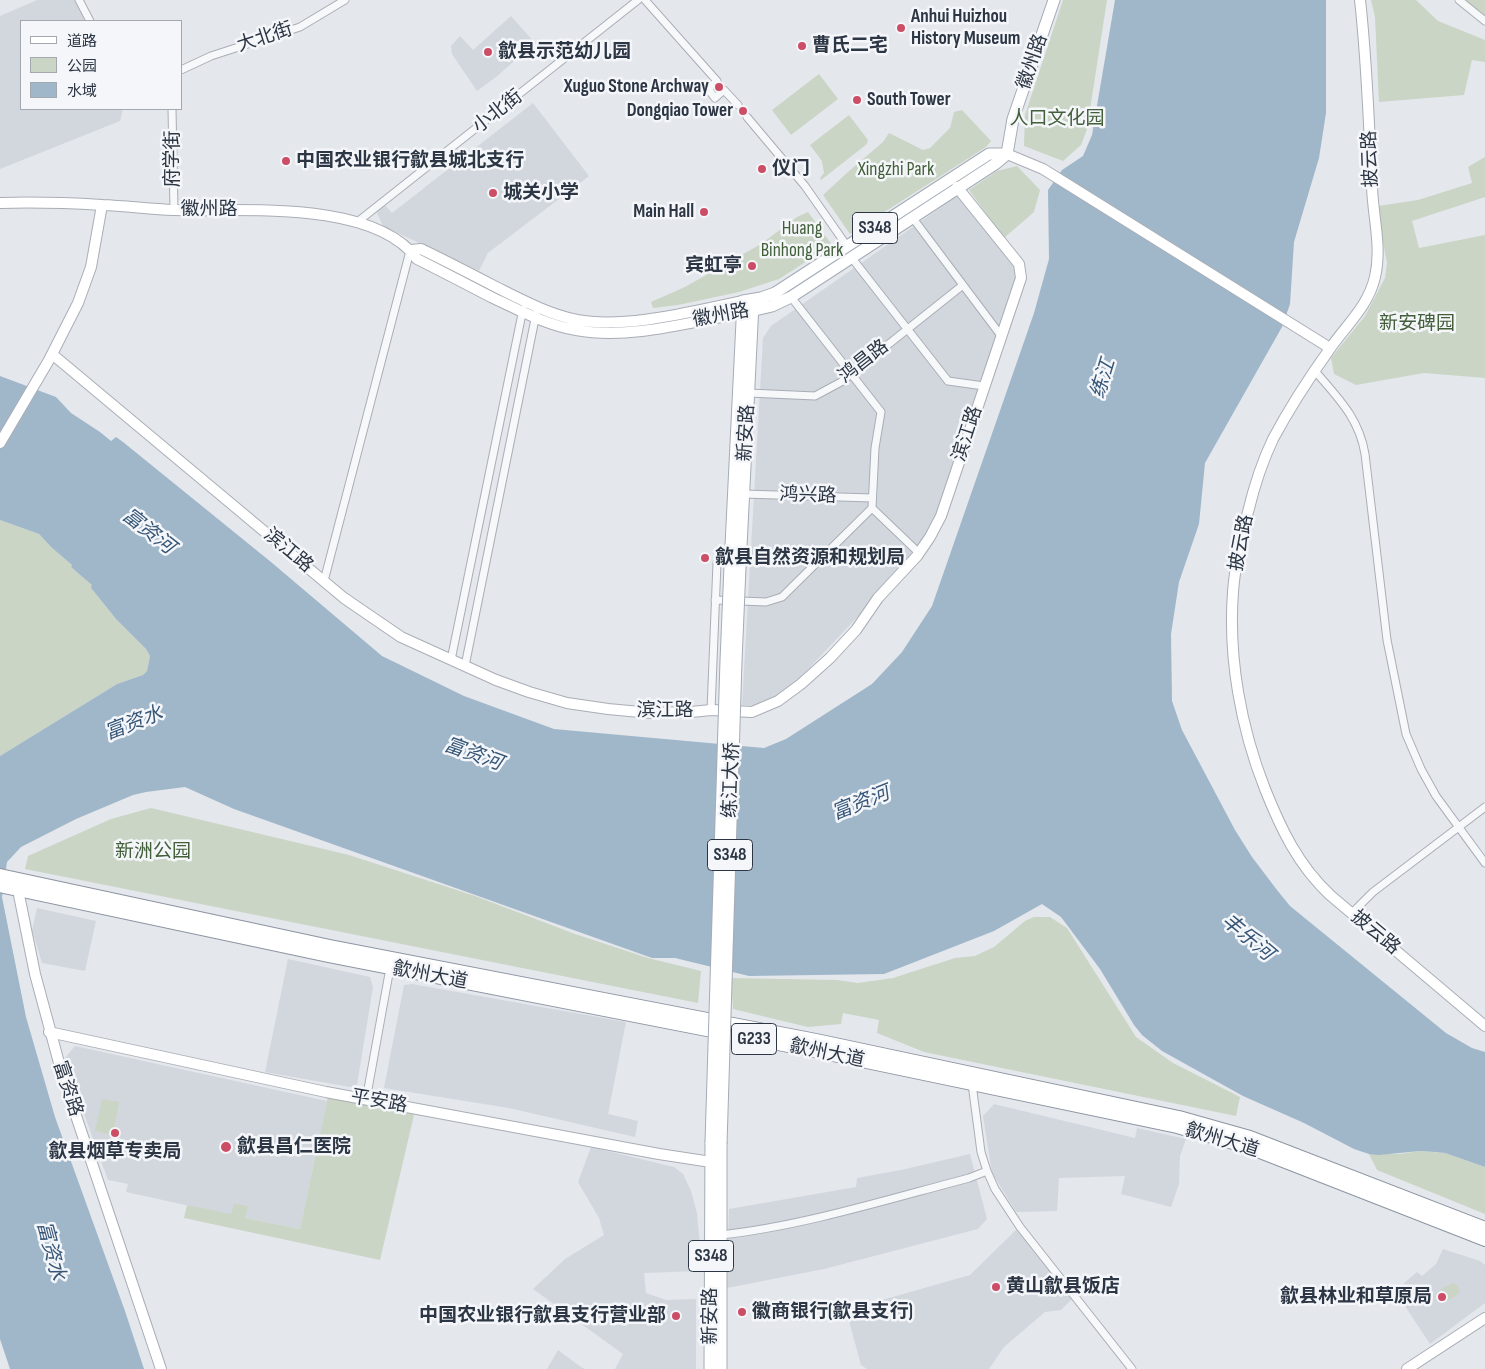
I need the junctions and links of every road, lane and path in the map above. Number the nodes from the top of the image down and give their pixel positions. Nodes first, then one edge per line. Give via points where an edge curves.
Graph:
1 (79, 0) edge
2 (344, 0) edge
3 (638, 0) edge
4 (645, 0) edge
5 (1054, 0) edge
6 (1360, 0) edge
7 (1458, 0) edge
8 (89, 20) edge
9 (1485, 20) edge
10 (182, 70) edge
11 (738, 105) tunnel mouth
12 (172, 110) edge
13 (747, 117) tunnel mouth
14 (1007, 154) junction
15 (958, 187) junction
16 (0, 203) edge
17 (102, 205) junction
18 (174, 210) junction
19 (912, 217) junction
20 (356, 223) junction
21 (410, 250) junction
22 (849, 252) junction
23 (963, 285) junction
24 (790, 297) junction
25 (524, 301) junction
26 (748, 306) junction
27 (538, 307) junction
28 (522, 312) junction
29 (536, 318) junction
30 (907, 328) junction
31 (1002, 337) junction
32 (1325, 346) junction
33 (51, 357) junction
34 (1315, 371) junction
35 (850, 373) junction
36 (984, 386) junction
37 (749, 393) junction
38 (0, 443) edge
39 (744, 494) junction
40 (872, 498) junction
41 (872, 508) junction
42 (731, 553) junction
43 (919, 553) junction
44 (735, 566) junction
45 (324, 582) junction
46 (716, 600) junction
47 (451, 660) junction
48 (464, 666) junction
49 (710, 710) junction
50 (1485, 807) edge
51 (1458, 827) junction
52 (1485, 863) edge
53 (7, 883) edge
54 (1352, 913) junction
55 (390, 968) junction
56 (1485, 1026) edge
57 (49, 1032) junction
58 (972, 1084) junction
59 (366, 1100) junction
60 (716, 1143) junction
61 (711, 1162) junction
62 (987, 1172) junction
63 (1485, 1228) edge
64 (721, 1235) junction
65 (1485, 1240) edge
66 (1485, 1318) edge
67 (161, 1369) edge
68 (710, 1369) edge
69 (721, 1369) edge
70 (1132, 1369) edge
71 (1408, 1369) edge

1 - 8 street
2 - 10 street, 大北街 via 295,29 211,56
3 - 20 street, 小北街
4 - 11 street via 717,81 708,89 715,98 724,90
5 - 14 main road, 徽州路 via 1013,119
6 - 32 street, 披云路 via 1378,255 1374,280 1361,310
7 - 9 street
12 - 18 street, 府学街
13 - 22 street via 805,186
14 - 15 main road, 徽州路 / S348
14 - 22 main road, 徽州路 / S348 via 989,154
14 - 32 street via 1044,169
15 - 19 main road, 徽州路 / S348
15 - 31 street, 滨江路 via 1021,268 1018,291
16 - 17 street, 徽州路
17 - 18 street, 徽州路
17 - 33 street via 84,289
18 - 20 street, 徽州路 via 299,212
19 - 22 main road, 徽州路 / S348
19 - 23 street
20 - 21 street, 徽州路 via 392,237
21 - 25 street, 徽州路 via 421,249
21 - 28 street, 徽州路 via 416,259
21 - 45 street
22 - 24 main road, 徽州路 / S348
22 - 26 main road, 徽州路 / S348
22 - 30 street
23 - 30 street, 鸿昌路
23 - 31 street
24 - 26 main road, 徽州路 / S348 via 772,306
24 - 35 street
25 - 27 street, 徽州路
25 - 28 street
26 - 27 street, 徽州路 via 616,322 578,320
26 - 29 street, 徽州路 via 641,331 616,333 575,330
26 - 37 main road, 新安路 / S348
26 - 42 main road, 新安路 / S348
27 - 29 street
28 - 29 street, 徽州路
28 - 47 street
29 - 48 street
30 - 35 street, 鸿昌路
30 - 36 street via 948,381
31 - 36 street, 滨江路
32 - 34 street, 披云路
33 - 38 street
33 - 45 street, 滨江路
34 - 51 street via 1347,408 1362,438 1387,640 1406,734 1423,773
34 - 54 street, 披云路 via 1272,441 1252,494 1236,570 1234,648 1239,696 1249,740 1280,825 1310,874
35 - 37 street, 鸿昌路 via 815,396
35 - 40 street via 881,412
36 - 43 street, 滨江路 via 941,516
37 - 39 main road, 新安路 / S348
39 - 40 street, 鸿兴路
39 - 44 main road, 新安路 / S348
40 - 41 street
41 - 43 street
41 - 46 street via 782,597 766,602
42 - 44 main road, 新安路 / S348
42 - 46 street via 717,563
43 - 49 street, 滨江路 via 878,598 843,644 801,684 778,701 752,712
44 - 60 main road, 练江大桥 / S348, bridge via 735,671
45 - 47 street, 滨江路 via 381,625
46 - 49 street
47 - 48 street, 滨江路
48 - 49 street, 滨江路 via 529,692 587,707 651,713
50 - 51 street
51 - 52 street
51 - 54 street via 1373,892
53 - 55 highway, 歙州大道 / G233
53 - 57 street, 富资路
53 - 63 highway, 歙州大道 / G233 via 816,1040 1194,1120 1250,1137
54 - 56 street, 披云路
55 - 58 highway, 歙州大道 / G233
55 - 59 street
57 - 59 street, 平安路
57 - 67 street, 富资路
58 - 62 street via 981,1152
58 - 65 highway, 歙州大道 / G233 via 1226,1140
59 - 61 street, 平安路
60 - 61 main road, 新安路 / S348
60 - 64 main road, 新安路 / S348
61 - 68 main road, 新安路 / S348
62 - 64 street via 833,1214
62 - 70 street via 1020,1227
64 - 69 main road, 新安路 / S348
66 - 71 street

